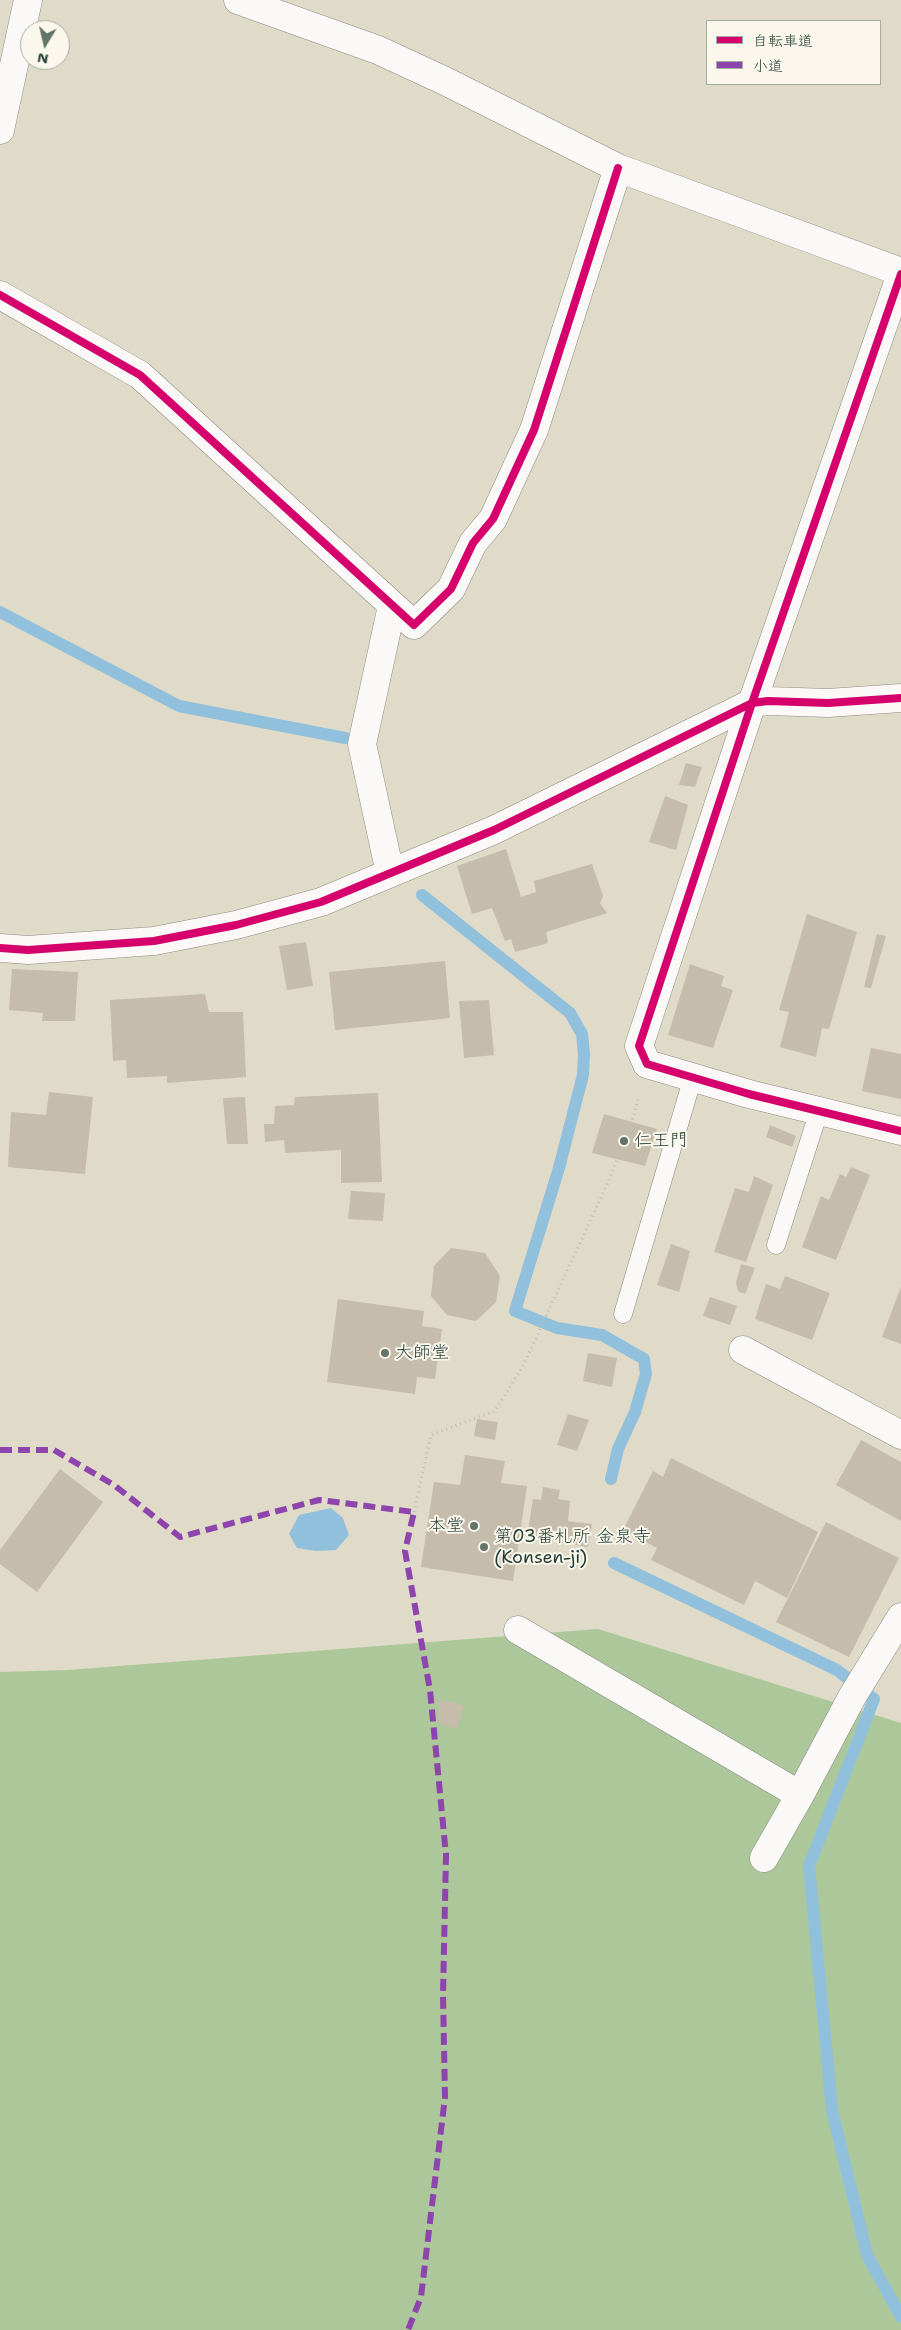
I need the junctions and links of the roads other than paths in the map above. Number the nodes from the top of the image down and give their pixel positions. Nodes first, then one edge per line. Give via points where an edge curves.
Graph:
1 (28, 0) edge
2 (238, 0) edge
3 (0, 130) edge
4 (618, 168) junction
5 (901, 273) edge
6 (0, 295) edge
7 (392, 606) junction
8 (901, 698) edge
9 (752, 703) junction
10 (390, 873) junction
11 (0, 948) edge
12 (693, 1078) junction
13 (819, 1111) junction
14 (901, 1131) edge
15 (776, 1245) dead end
16 (623, 1314) dead end
17 (743, 1350) dead end
18 (901, 1435) edge
19 (901, 1617) edge
20 (518, 1630) dead end
21 (800, 1795) junction
22 (764, 1858) dead end

1 - 3 street
2 - 4 street via 378,50
4 - 5 street
4 - 7 street via 534,430 493,519 474,543 451,589 414,625
5 - 9 street
6 - 7 street via 140,375
7 - 10 street via 362,744
8 - 9 street via 828,703 768,700
9 - 10 street via 494,830
9 - 12 street via 638,1046 647,1064
10 - 11 street via 321,902 236,925 154,940 28,950
12 - 13 street
12 - 16 lane
13 - 14 street
13 - 15 lane
17 - 18 street
19 - 21 street via 857,1688
20 - 21 street
21 - 22 street

